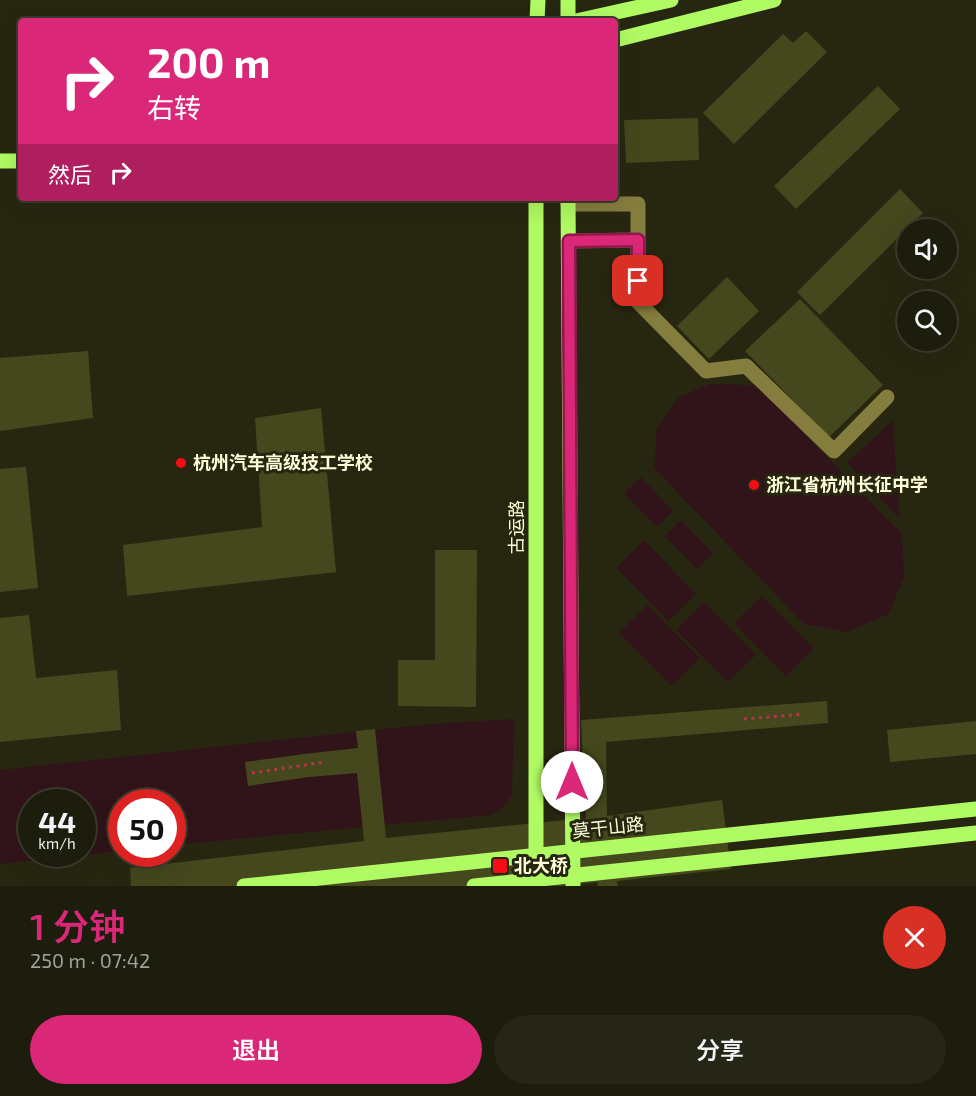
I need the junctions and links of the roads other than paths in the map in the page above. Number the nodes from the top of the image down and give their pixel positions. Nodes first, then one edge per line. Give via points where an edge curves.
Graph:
1 (538, 0) edge
2 (568, 0) edge
3 (671, 0) edge
4 (774, 0) edge
5 (537, 18) edge
6 (568, 18) edge
7 (590, 18) edge
8 (618, 39) edge
9 (18, 160) edge
10 (0, 161) edge
11 (536, 201) edge
12 (568, 201) edge
13 (638, 240) junction
14 (569, 241) junction
15 (886, 396) dead end
16 (976, 809) edge
17 (976, 833) edge
18 (573, 852) junction
19 (536, 855) junction
20 (573, 881) edge
21 (538, 883) edge
22 (244, 886) edge
23 (474, 886) edge

1 - 5 main road
2 - 6 main road
3 - 7 main road
4 - 8 main road
9 - 10 main road
11 - 19 main road, 古运路
12 - 13 street via 638,204
12 - 14 main road
13 - 14 street
13 - 15 street via 638,302 706,371 746,366 834,451
14 - 18 main road
16 - 18 main road, 莫干山路
17 - 20 main road
18 - 19 main road, 莫干山路
18 - 20 main road
19 - 21 main road, 古运路
19 - 22 main road, 莫干山路
20 - 21 main road
21 - 23 main road

